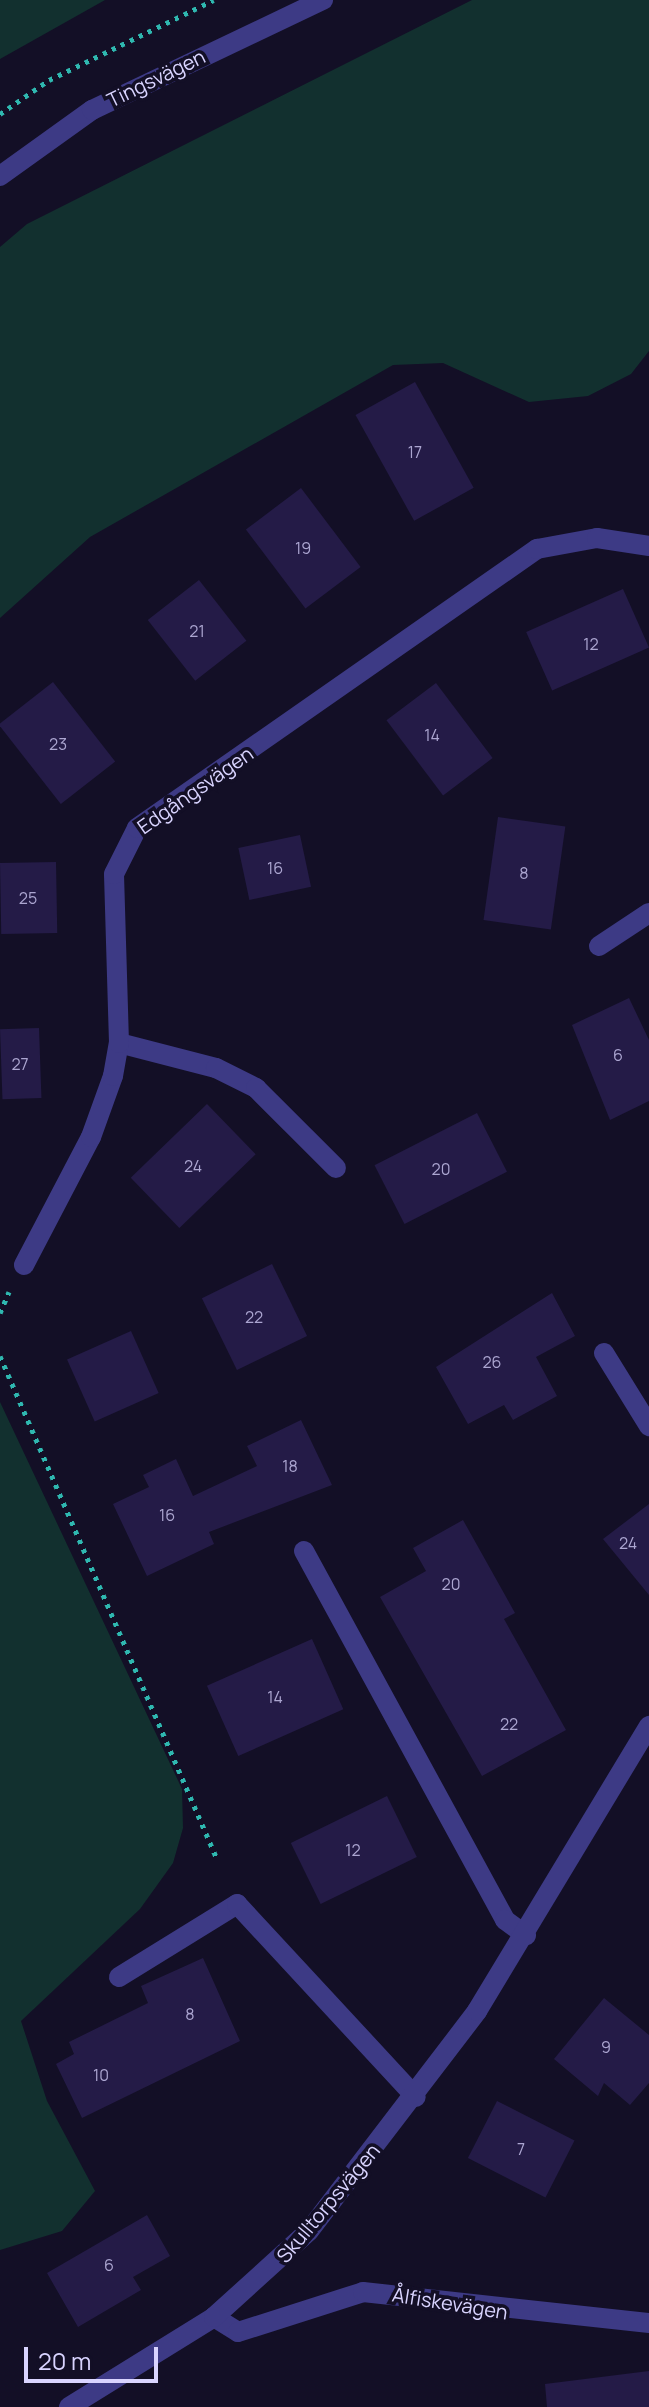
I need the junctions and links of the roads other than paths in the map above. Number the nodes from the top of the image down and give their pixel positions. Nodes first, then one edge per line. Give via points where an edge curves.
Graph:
1 (323, 0) edge
2 (0, 176) edge
3 (649, 546) edge
4 (649, 913) edge
5 (599, 946) dead end
6 (119, 1043) junction
7 (336, 1168) dead end
8 (24, 1265) dead end
9 (604, 1353) dead end
10 (649, 1426) edge
11 (304, 1551) dead end
12 (649, 1726) edge
13 (526, 1935) junction
14 (119, 1977) dead end
15 (416, 2097) junction
16 (214, 2317) junction
17 (649, 2323) edge
18 (69, 2407) edge

1 - 2 street, Tingsvägen via 92,110
3 - 6 street, Edgångsvägen via 597,538 537,549 137,828 114,874
4 - 5 street
6 - 7 street via 216,1068 256,1088
6 - 8 street, Edgångsvägen via 91,1137
9 - 10 street
11 - 13 street via 505,1920
12 - 13 street, Skulltorpsvägen
13 - 15 street, Skulltorpsvägen
14 - 15 street via 237,1904
15 - 16 street, Skulltorpsvägen via 309,2231
16 - 17 street, Ålfiskevägen via 238,2332 363,2292
16 - 18 street, Skulltorpsvägen

